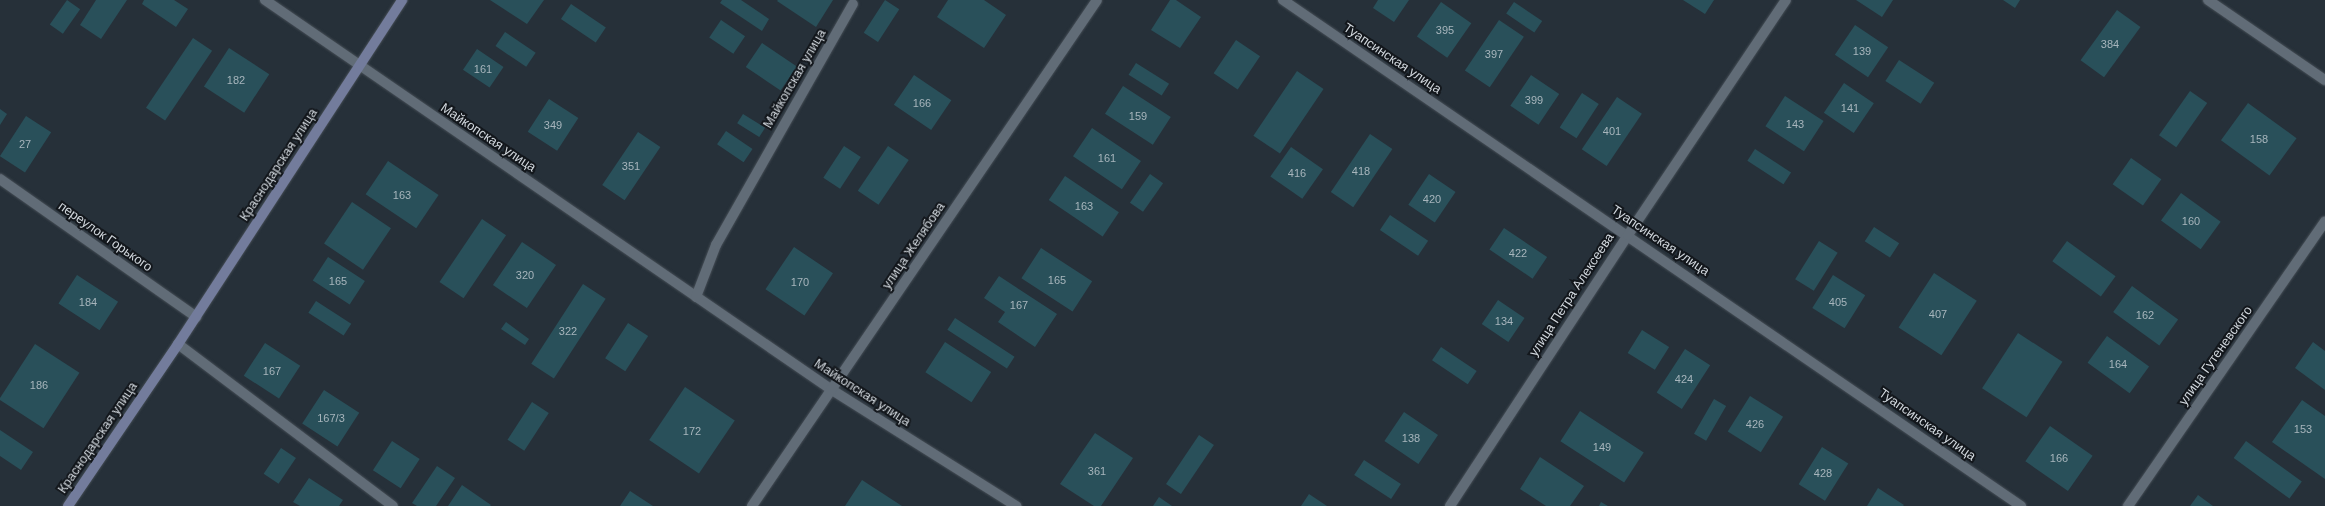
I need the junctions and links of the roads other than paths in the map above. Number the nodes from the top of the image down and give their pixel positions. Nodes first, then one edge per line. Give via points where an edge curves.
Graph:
1 (265, 0) edge
2 (402, 0) edge
3 (1097, 0) edge
4 (1283, 0) edge
5 (1786, 0) edge
6 (2208, 0) edge
7 (853, 4) dead end
8 (359, 66) junction
9 (2325, 80) edge
10 (0, 179) edge
11 (2325, 221) edge
12 (1628, 235) junction
13 (696, 297) junction
14 (196, 317) junction
15 (178, 344) junction
16 (832, 390) junction
17 (68, 506) edge
18 (393, 506) edge
19 (752, 506) edge
20 (1016, 506) edge
21 (1450, 506) edge
22 (2021, 506) edge
23 (2128, 506) edge

1 - 8 street, Майкопская улица
2 - 8 main road, Краснодарская улица
3 - 16 street, улица Желябова
4 - 12 street, Туапсинская улица
5 - 12 street, улица Петра Алексеева
6 - 9 street
7 - 13 street, Майкопская улица via 716,245
8 - 13 street, Майкопская улица
8 - 14 main road, Краснодарская улица
10 - 14 street, переулок Горького
11 - 23 street, улица Гутеневского
12 - 21 street, улица Петра Алексеева
12 - 22 street, Туапсинская улица
13 - 16 street, Майкопская улица
14 - 15 main road, Краснодарская улица
15 - 17 main road, Краснодарская улица
15 - 18 street
16 - 19 street, улица Желябова
16 - 20 street, Майкопская улица

